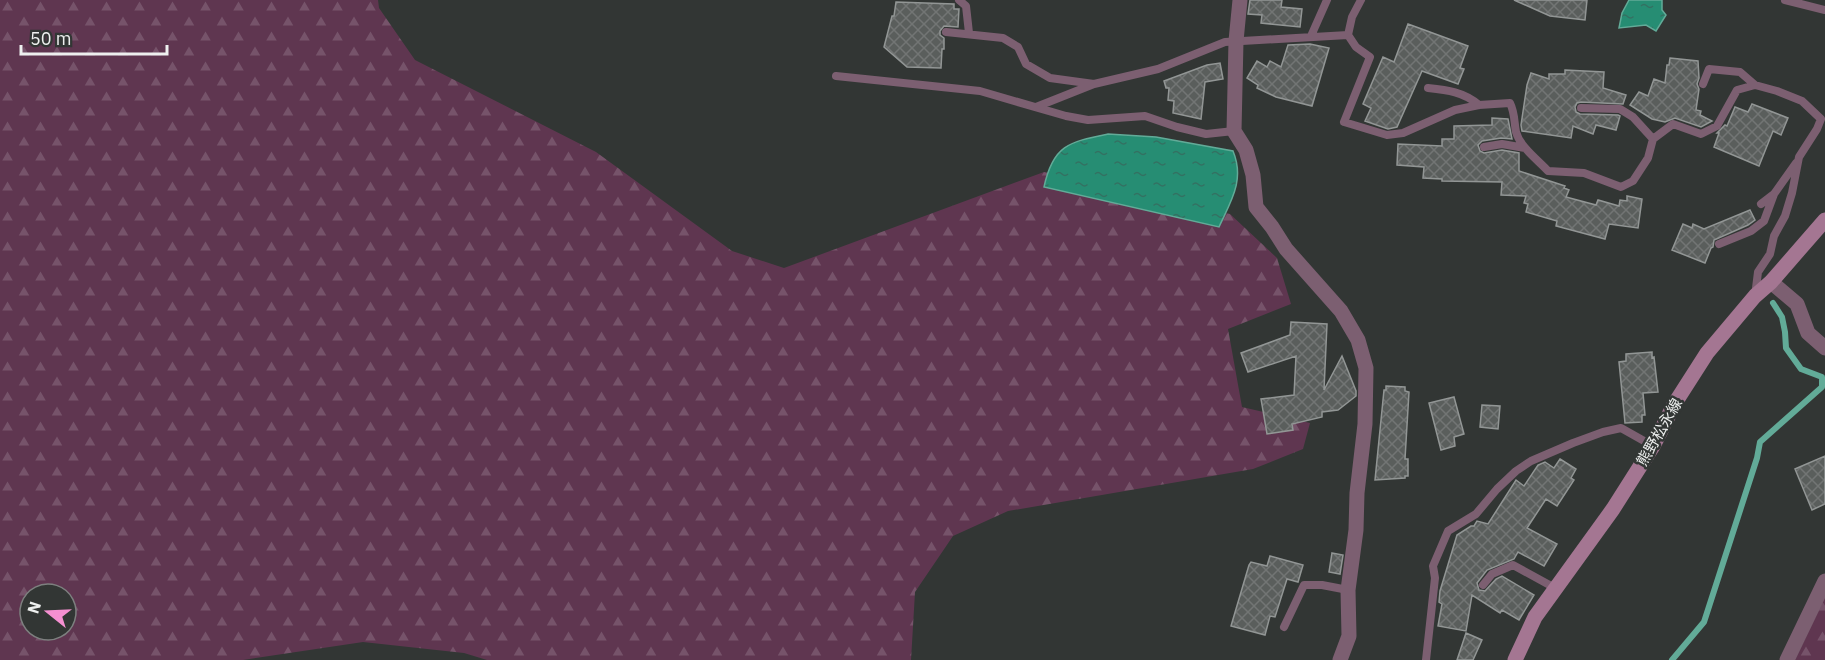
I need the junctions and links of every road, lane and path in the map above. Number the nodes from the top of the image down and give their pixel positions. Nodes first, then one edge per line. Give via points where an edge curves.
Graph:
1 (959, 0) edge
2 (1240, 0) edge
3 (1327, 0) edge
4 (1361, 0) edge
5 (1785, 0) edge
6 (1825, 10) edge
7 (946, 32) dead end
8 (969, 33) junction
9 (1348, 35) junction
10 (1311, 36) junction
11 (1236, 41) junction
12 (836, 76) dead end
13 (1094, 84) junction
14 (1703, 84) dead end
15 (1755, 85) junction
16 (1428, 88) dead end
17 (1479, 105) junction
18 (1035, 107) junction
19 (1581, 108) dead end
20 (1234, 131) junction
21 (1653, 139) junction
22 (1484, 147) dead end
23 (1525, 148) junction
24 (1799, 157) junction
25 (1774, 194) junction
26 (1761, 204) dead end
27 (1825, 220) edge
28 (1719, 244) dead end
29 (1771, 282) junction
30 (1755, 296) junction
31 (1825, 348) edge
32 (1653, 446) junction
33 (1825, 581) edge
34 (1483, 585) dead end
35 (1555, 588) junction
36 (1348, 590) junction
37 (1284, 627) dead end
38 (1340, 660) edge
39 (1426, 660) edge
40 (1515, 660) edge
41 (1787, 660) edge

1 - 8 lane via 966,6
2 - 11 street
3 - 10 lane
4 - 9 lane
5 - 6 lane
7 - 8 lane
8 - 13 lane via 1003,38 1018,47 1026,64 1050,78
9 - 10 lane
9 - 17 lane via 1370,57 1344,122 1387,135
10 - 11 lane
11 - 13 lane via 1158,69
11 - 20 street
12 - 18 lane via 980,91
13 - 18 lane
14 - 15 lane via 1709,69 1740,72
15 - 21 lane via 1737,90 1717,126 1701,134 1673,124
15 - 24 lane via 1802,101 1821,119
16 - 17 lane via 1469,96
17 - 23 lane via 1510,103 1517,135
18 - 20 lane via 1088,120 1145,116 1206,134
19 - 21 lane via 1620,110 1633,117
20 - 36 street via 1246,150 1256,207 1286,249 1341,311 1358,340 1366,368 1365,424
21 - 23 lane via 1648,158 1633,181 1621,187 1584,173 1548,171
22 - 23 lane via 1502,144
24 - 25 lane
24 - 30 lane via 1785,216 1758,272
25 - 26 lane
25 - 28 lane via 1764,221
27 - 29 main road, 熊野松永線
29 - 30 main road, 熊野松永線
29 - 31 street via 1797,304 1808,333
30 - 32 main road, 熊野松永線 via 1707,353
32 - 35 main road, 熊野松永線
32 - 39 lane via 1621,428 1573,443 1516,471 1476,514 1448,531 1433,566
33 - 41 street
34 - 35 lane via 1492,574 1513,565
35 - 40 main road, 熊野松永線 via 1535,617
36 - 37 lane via 1304,585
36 - 38 street via 1349,636

